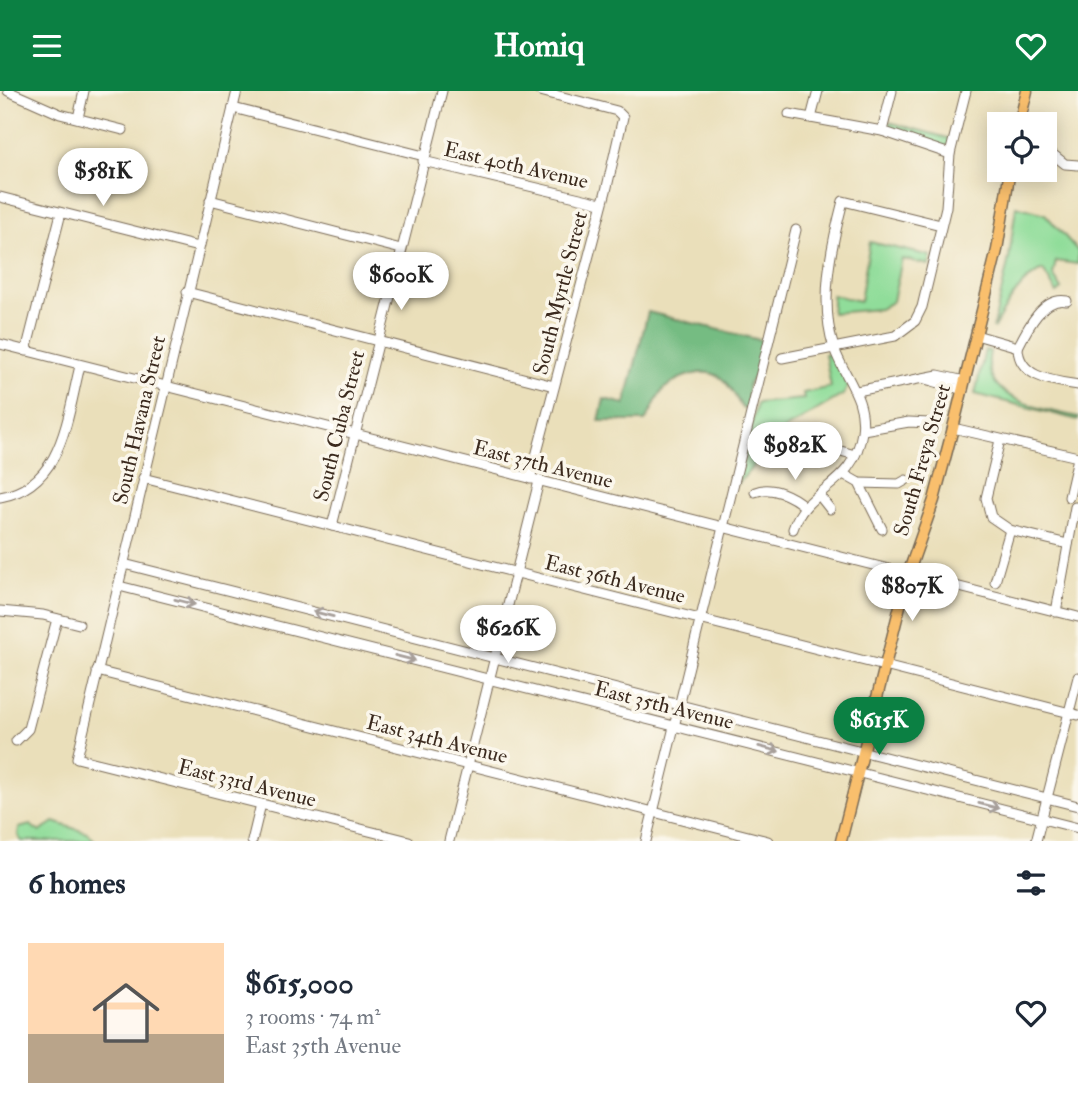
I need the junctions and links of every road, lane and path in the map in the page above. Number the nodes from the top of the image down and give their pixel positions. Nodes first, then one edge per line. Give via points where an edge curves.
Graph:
1 (8, 91) edge
2 (84, 91) edge
3 (237, 91) edge
4 (442, 91) edge
5 (540, 91) edge
6 (818, 91) edge
7 (892, 91) edge
8 (967, 91) edge
9 (1027, 91) edge
10 (233, 108) junction
11 (1022, 112) edge
12 (789, 114) dead end
13 (78, 118) junction
14 (811, 118) junction
15 (123, 130) dead end
16 (882, 131) junction
17 (950, 154) junction
18 (1057, 158) edge
19 (424, 159) junction
20 (1078, 165) edge
21 (1008, 182) edge
22 (0, 197) edge
23 (210, 200) junction
24 (601, 203) junction
25 (61, 213) junction
26 (941, 225) junction
27 (796, 230) dead end
28 (198, 247) junction
29 (401, 249) junction
30 (187, 292) junction
31 (1067, 301) dead end
32 (976, 337) junction
33 (379, 341) junction
34 (0, 344) edge
35 (834, 347) junction
36 (1014, 347) junction
37 (26, 351) junction
38 (782, 358) dead end
39 (80, 366) junction
40 (1078, 385) edge
41 (554, 386) junction
42 (964, 386) junction
43 (164, 387) junction
44 (857, 391) junction
45 (932, 423) dead end
46 (953, 428) junction
47 (863, 430) junction
48 (355, 434) junction
49 (798, 439) dead end
50 (1000, 440) junction
51 (855, 455) junction
52 (1078, 458) edge
53 (845, 475) junction
54 (144, 478) junction
55 (534, 480) junction
56 (906, 480) dead end
57 (859, 483) junction
58 (755, 492) dead end
59 (819, 495) junction
60 (0, 497) edge
61 (1069, 497) dead end
62 (805, 507) junction
63 (1075, 507) dead end
64 (830, 509) dead end
65 (884, 522) dead end
66 (332, 526) junction
67 (723, 528) junction
68 (793, 529) dead end
69 (1010, 530) junction
70 (1069, 544) junction
71 (124, 564) junction
72 (516, 572) junction
73 (908, 574) junction
74 (995, 582) dead end
75 (119, 586) junction
76 (0, 611) edge
77 (1058, 612) junction
78 (1078, 617) edge
79 (57, 618) junction
80 (701, 619) junction
81 (79, 624) dead end
82 (494, 657) junction
83 (886, 665) junction
84 (97, 671) junction
85 (1078, 677) edge
86 (489, 679) junction
87 (678, 705) junction
88 (1073, 714) edge
89 (674, 725) junction
90 (16, 741) dead end
91 (864, 751) junction
92 (77, 758) joint
93 (468, 765) junction
94 (859, 772) junction
95 (1047, 799) junction
96 (261, 804) junction
97 (1078, 806) edge
98 (653, 812) junction
99 (1041, 819) junction
100 (1078, 828) edge
101 (252, 841) edge
102 (409, 841) edge
103 (449, 841) edge
104 (646, 841) edge
105 (768, 841) edge
106 (841, 841) edge
107 (1036, 841) edge

1 - 13 street
2 - 13 street
3 - 10 street, South Havana Street
4 - 19 street, South Cuba Street
5 - 24 street, South Myrtle Street via 617,111 623,117
6 - 14 street
7 - 16 street
8 - 17 street
9 - 11 main road
10 - 19 street, East 40th Avenue
10 - 23 street, South Havana Street
12 - 14 street
13 - 15 street
14 - 16 street
16 - 17 street
17 - 26 street
18 - 20 street
19 - 24 street, East 40th Avenue
19 - 29 street, South Cuba Street
21 - 32 main road, South Freya Street
22 - 25 street
23 - 28 street, South Havana Street
23 - 29 street
24 - 41 street, South Myrtle Street
25 - 28 street
25 - 37 street
26 - 35 street via 915,321 895,336
26 - 35 street via 843,201 828,296
27 - 67 street
28 - 30 street, South Havana Street
29 - 33 street, South Cuba Street
30 - 33 street
30 - 43 street, South Havana Street
31 - 36 street via 1049,304
32 - 36 street
32 - 42 main road, South Freya Street
33 - 41 street
33 - 48 street, South Cuba Street
34 - 37 street, East 37th Avenue
35 - 38 street
35 - 44 street
36 - 40 street via 1028,372
37 - 39 street, East 37th Avenue
39 - 43 street, East 37th Avenue
39 - 60 street via 51,467 28,488
41 - 55 street, South Myrtle Street
42 - 44 street via 924,378
42 - 46 main road, South Freya Street
43 - 48 street, East 37th Avenue
43 - 54 street, South Havana Street
44 - 47 street
45 - 47 street
46 - 50 street
46 - 73 main road, South Freya Street
47 - 51 street
48 - 55 street, East 37th Avenue
48 - 66 street, South Cuba Street
49 - 51 street
50 - 52 street
50 - 69 street via 986,504 991,517
51 - 53 street
52 - 61 street
53 - 57 street
53 - 59 street
54 - 66 street, East 36th Avenue
54 - 71 street, South Havana Street
55 - 67 street, East 37th Avenue
55 - 72 street, South Myrtle Street
56 - 57 street via 899,484
57 - 65 street via 870,509
58 - 62 street via 768,490 795,498
59 - 62 street
59 - 64 street
62 - 68 street
63 - 70 street
66 - 72 street, East 36th Avenue
67 - 73 street, East 37th Avenue
67 - 80 street
69 - 70 street
69 - 74 street
70 - 77 street
71 - 75 street, South Havana Street
82 -> 71 street, East 35th Avenue
72 - 80 street, East 36th Avenue
72 - 82 street, South Myrtle Street
73 - 77 street, East 37th Avenue
73 - 83 main road, South Freya Street
75 - 84 street, South Havana Street
75 -> 86 street, East 35th Avenue
76 - 79 street
77 - 78 street, East 37th Avenue
79 - 81 street
79 - 90 street via 28,729
80 - 83 street, East 36th Avenue
80 - 87 street
82 - 86 street, South Myrtle Street
82 - 87 street, East 35th Avenue
83 - 88 street, East 36th Avenue
83 - 91 main road, South Freya Street
84 - 92 street, South Havana Street
84 - 93 street, East 34th Avenue
85 - 88 street
86 - 89 street, East 35th Avenue
86 - 93 street, South Myrtle Street
87 - 89 street
87 - 91 street, East 35th Avenue
88 - 95 street
89 -> 94 street, East 35th Avenue
89 - 98 street
91 - 94 main road, South Freya Street
91 - 95 street, East 35th Avenue
92 - 96 street, East 33rd Avenue
93 - 98 street, East 34th Avenue
93 - 103 street, South Myrtle Street
94 -> 99 street, East 35th Avenue
94 - 106 main road, South Freya Street
95 - 97 street, East 35th Avenue
95 - 99 street
96 - 101 street
96 - 102 street, East 33rd Avenue
98 - 104 street
98 - 105 street, East 34th Avenue
99 - 100 street, East 35th Avenue
99 - 107 street

